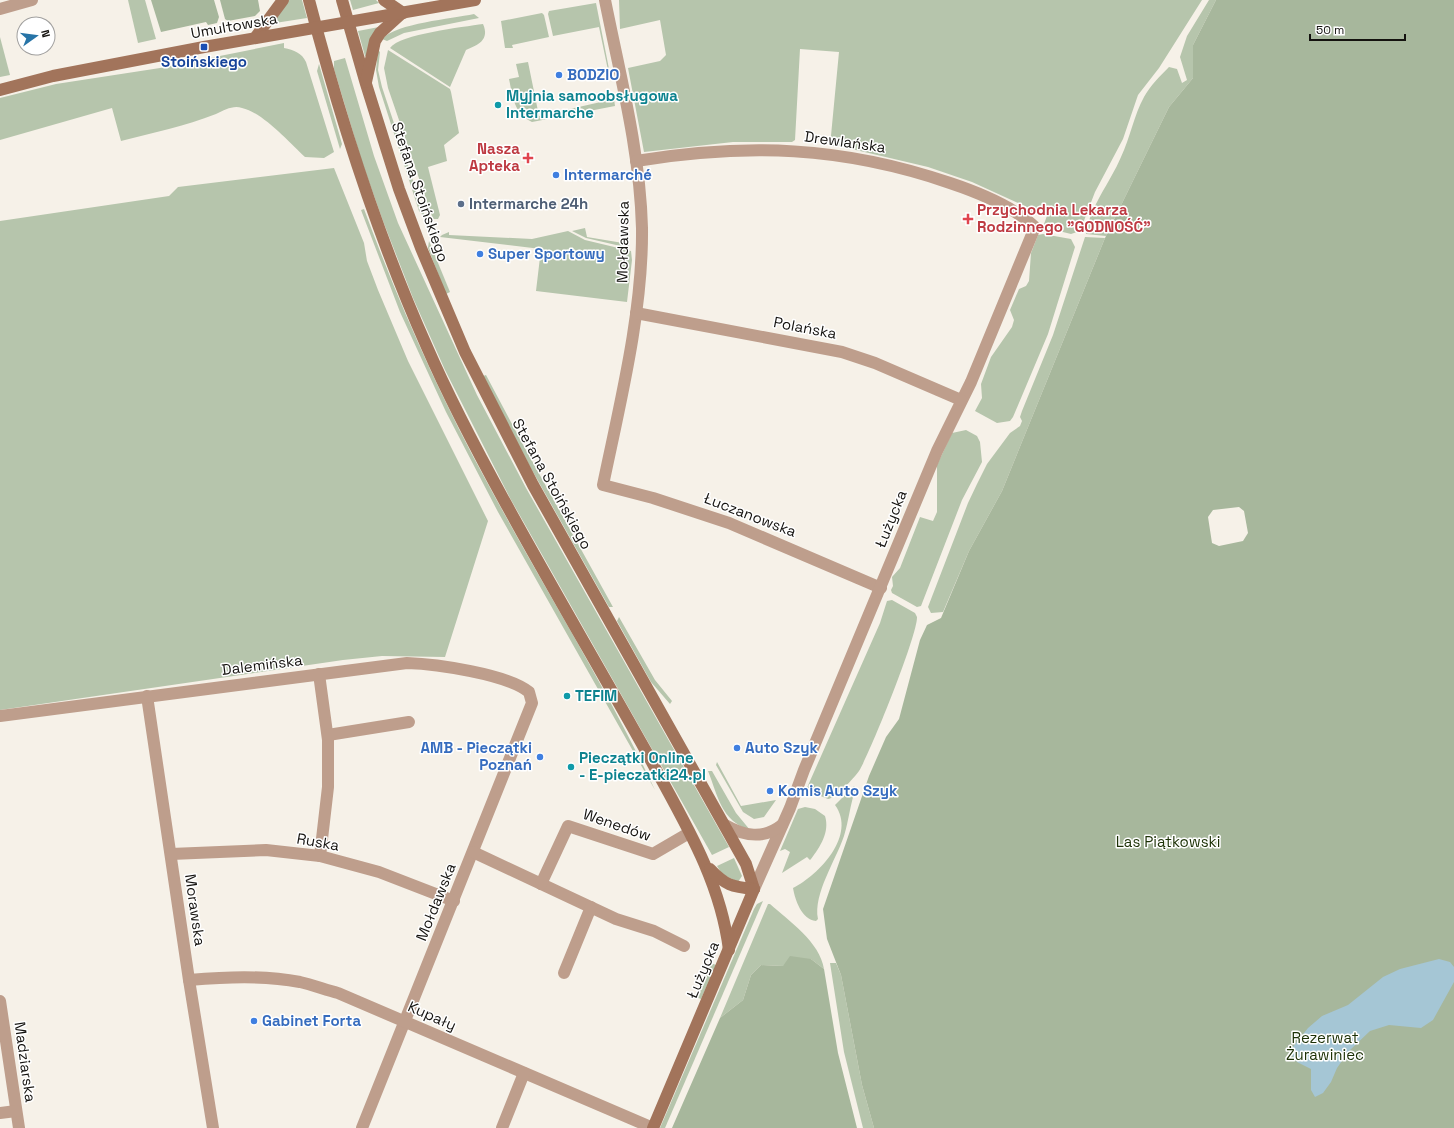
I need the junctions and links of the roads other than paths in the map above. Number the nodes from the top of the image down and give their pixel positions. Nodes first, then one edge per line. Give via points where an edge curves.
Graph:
1 (32, 0) edge
2 (283, 0) edge
3 (309, 0) edge
4 (342, 0) edge
5 (384, 0) edge
6 (475, 0) edge
7 (605, 0) edge
8 (0, 9) edge
9 (403, 13) junction
10 (348, 23) junction
11 (316, 28) junction
12 (255, 38) junction
13 (366, 84) junction
14 (0, 90) edge
15 (636, 161) junction
16 (1035, 227) joint
17 (636, 314) junction
18 (961, 400) junction
19 (603, 485) joint
20 (880, 588) junction
21 (319, 674) junction
22 (525, 688) joint
23 (147, 696) junction
24 (0, 716) edge
25 (409, 722) dead end
26 (328, 735) junction
27 (725, 825) junction
28 (782, 825) junction
29 (690, 833) junction
30 (473, 852) junction
31 (171, 854) junction
32 (320, 856) junction
33 (707, 865) junction
34 (541, 884) junction
35 (754, 889) junction
36 (454, 901) junction
37 (591, 907) junction
38 (684, 946) dead end
39 (729, 950) junction
40 (564, 974) dead end
41 (189, 980) junction
42 (0, 1001) edge
43 (404, 1021) junction
44 (524, 1073) junction
45 (16, 1111) junction
46 (0, 1113) edge
47 (19, 1128) edge
48 (213, 1128) edge
49 (362, 1128) edge
50 (502, 1128) edge
51 (653, 1128) edge

1 - 8 street
2 - 12 street
3 - 11 street
4 - 10 street, Stefana Stoińskiego
5 - 9 street
6 - 9 street, Umultowska
7 - 15 street, Mołdawska
9 - 10 street, Umultowska
9 - 13 street via 380,33 375,41
10 - 11 street, Umultowska
10 - 13 street, Stefana Stoińskiego
11 - 12 street, Umultowska
11 - 29 street via 366,194 394,270 438,373 506,504
12 - 14 street, Umultowska via 53,76
13 - 27 street, Stefana Stoińskiego via 399,189 421,248 450,320 484,392 533,485
15 - 16 street, Drewlańska via 740,150 824,153 868,160 913,170 969,190 1025,217
15 - 17 street, Mołdawska via 642,228
16 - 18 street, Łużycka
17 - 18 street, Polańska via 842,352 875,362
17 - 19 street, Mołdawska
18 - 20 street, Łużycka via 936,451
19 - 20 street, Łuczanowska via 730,523
20 - 28 street, Łużycka
21 - 22 street, Dalemińska via 370,666 426,664 490,676
21 - 23 street, Dalemińska
21 - 26 street
22 - 30 street, Mołdawska via 532,697 532,703
23 - 24 street, Dalemińska
23 - 31 street, Morawska
25 - 26 street
26 - 32 street via 328,787
27 - 28 street via 743,834 755,836 770,833
27 - 35 street, Stefana Stoińskiego via 746,864
28 - 35 street, Łużycka
29 - 33 street
29 - 34 street, Wenedów via 653,854 568,826
30 - 34 street
30 - 36 street, Mołdawska
31 - 32 street, Ruska via 266,850
31 - 41 street, Morawska
32 - 36 street, Ruska via 379,872
33 - 35 street via 718,878 730,886
33 - 39 street via 725,917
34 - 37 street
35 - 39 street, Łużycka
36 - 43 street, Mołdawska
37 - 38 street via 616,919 654,931
37 - 40 street
39 - 51 street, Łużycka
41 - 43 street, Kupały via 244,977 300,982 338,994
41 - 48 street, Morawska
42 - 45 street, Madziarska
43 - 44 street, Kupały
43 - 49 street, Mołdawska
44 - 50 street
44 - 51 street, Kupały
45 - 46 street
45 - 47 street, Madziarska

